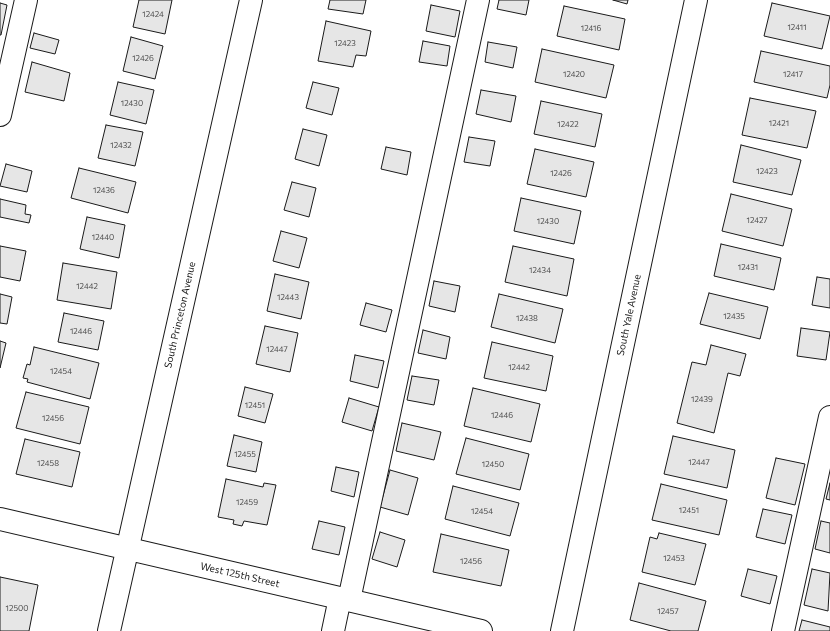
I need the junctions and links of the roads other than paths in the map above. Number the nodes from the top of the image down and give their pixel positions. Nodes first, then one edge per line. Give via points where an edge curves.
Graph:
1 (26, 0) edge
2 (251, 0) edge
3 (478, 0) edge
4 (696, 0) edge
5 (0, 116) edge
6 (830, 417) edge
7 (0, 519) edge
8 (128, 548) junction
9 (345, 599) junction
10 (109, 631) edge
11 (333, 631) edge
12 (481, 631) edge
13 (562, 631) edge
14 (783, 631) edge

1 - 5 street
2 - 8 street, South Princeton Avenue
3 - 9 street
4 - 13 street, South Yale Avenue
6 - 14 street
7 - 8 street, West 125th Street
8 - 9 street, West 125th Street
8 - 10 street, South Princeton Avenue
9 - 11 street
9 - 12 street, West 125th Street

